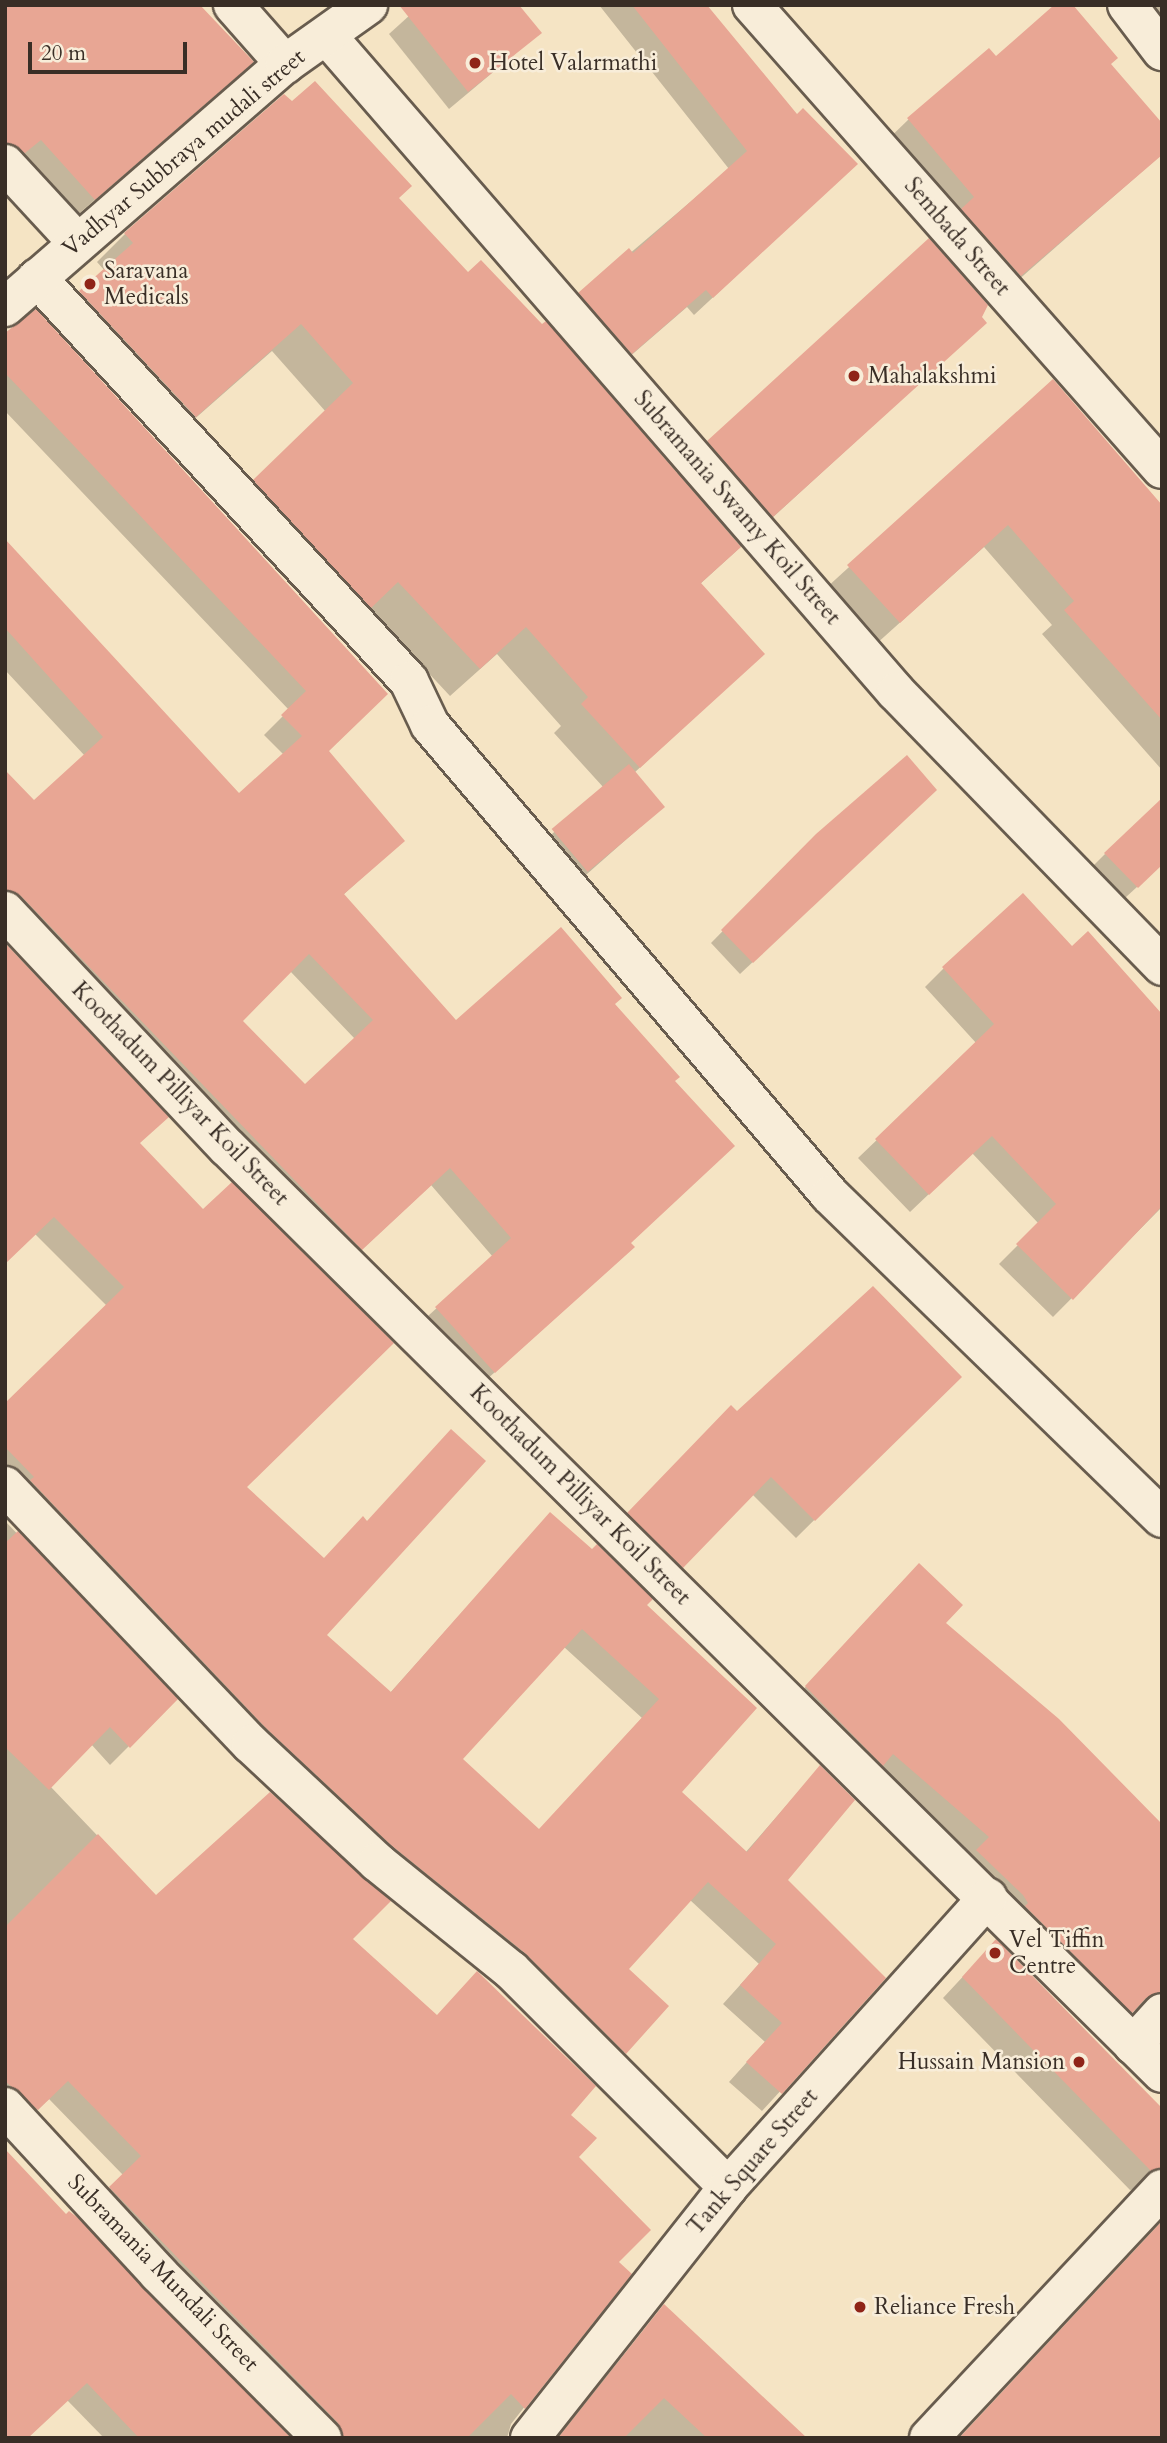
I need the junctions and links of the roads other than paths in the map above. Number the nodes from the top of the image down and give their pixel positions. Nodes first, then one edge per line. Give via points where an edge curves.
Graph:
1 (233, 5) edge
2 (368, 5) edge
3 (752, 5) edge
4 (1127, 5) edge
5 (327, 36) junction
6 (1162, 51) edge
7 (285, 64) junction
8 (5, 164) edge
9 (77, 242) junction
10 (37, 278) junction
11 (5, 307) edge
12 (1162, 469) edge
13 (5, 911) edge
14 (1162, 966) edge
15 (5, 1486) edge
16 (1162, 1518) edge
17 (988, 1897) junction
18 (1162, 2013) edge
19 (1133, 2045) junction
20 (1162, 2073) edge
21 (5, 2107) edge
22 (728, 2187) junction
23 (1162, 2189) edge
24 (322, 2438) edge
25 (530, 2438) edge
26 (929, 2438) edge

1 - 7 street
2 - 5 street, Vadhyar Subbraya mudali street
3 - 12 street, Sembada Street
4 - 6 street
5 - 7 street, Vadhyar Subbraya mudali street
5 - 14 street, Subramania Swamy Koil Street via 896,692
7 - 9 street, Vadhyar Subbraya mudali street
8 - 9 street
9 - 10 street, Vadhyar Subbraya mudali street
10 - 11 street, Vadhyar Subbraya mudali street
10 - 16 street via 409,681 430,725 830,1195
13 - 17 street, Koothadum Pilliyar Koil Street via 227,1147
15 - 22 street via 251,1744 377,1862 511,1970
17 - 19 street, Koothadum Pilliyar Koil Street
17 - 22 street, Tank Square Street
18 - 19 street
19 - 20 street, Koothadum Pilliyar Koil Street
21 - 24 street, Subramania Mundali Street via 158,2273
22 - 25 street, Tank Square Street
23 - 26 street

